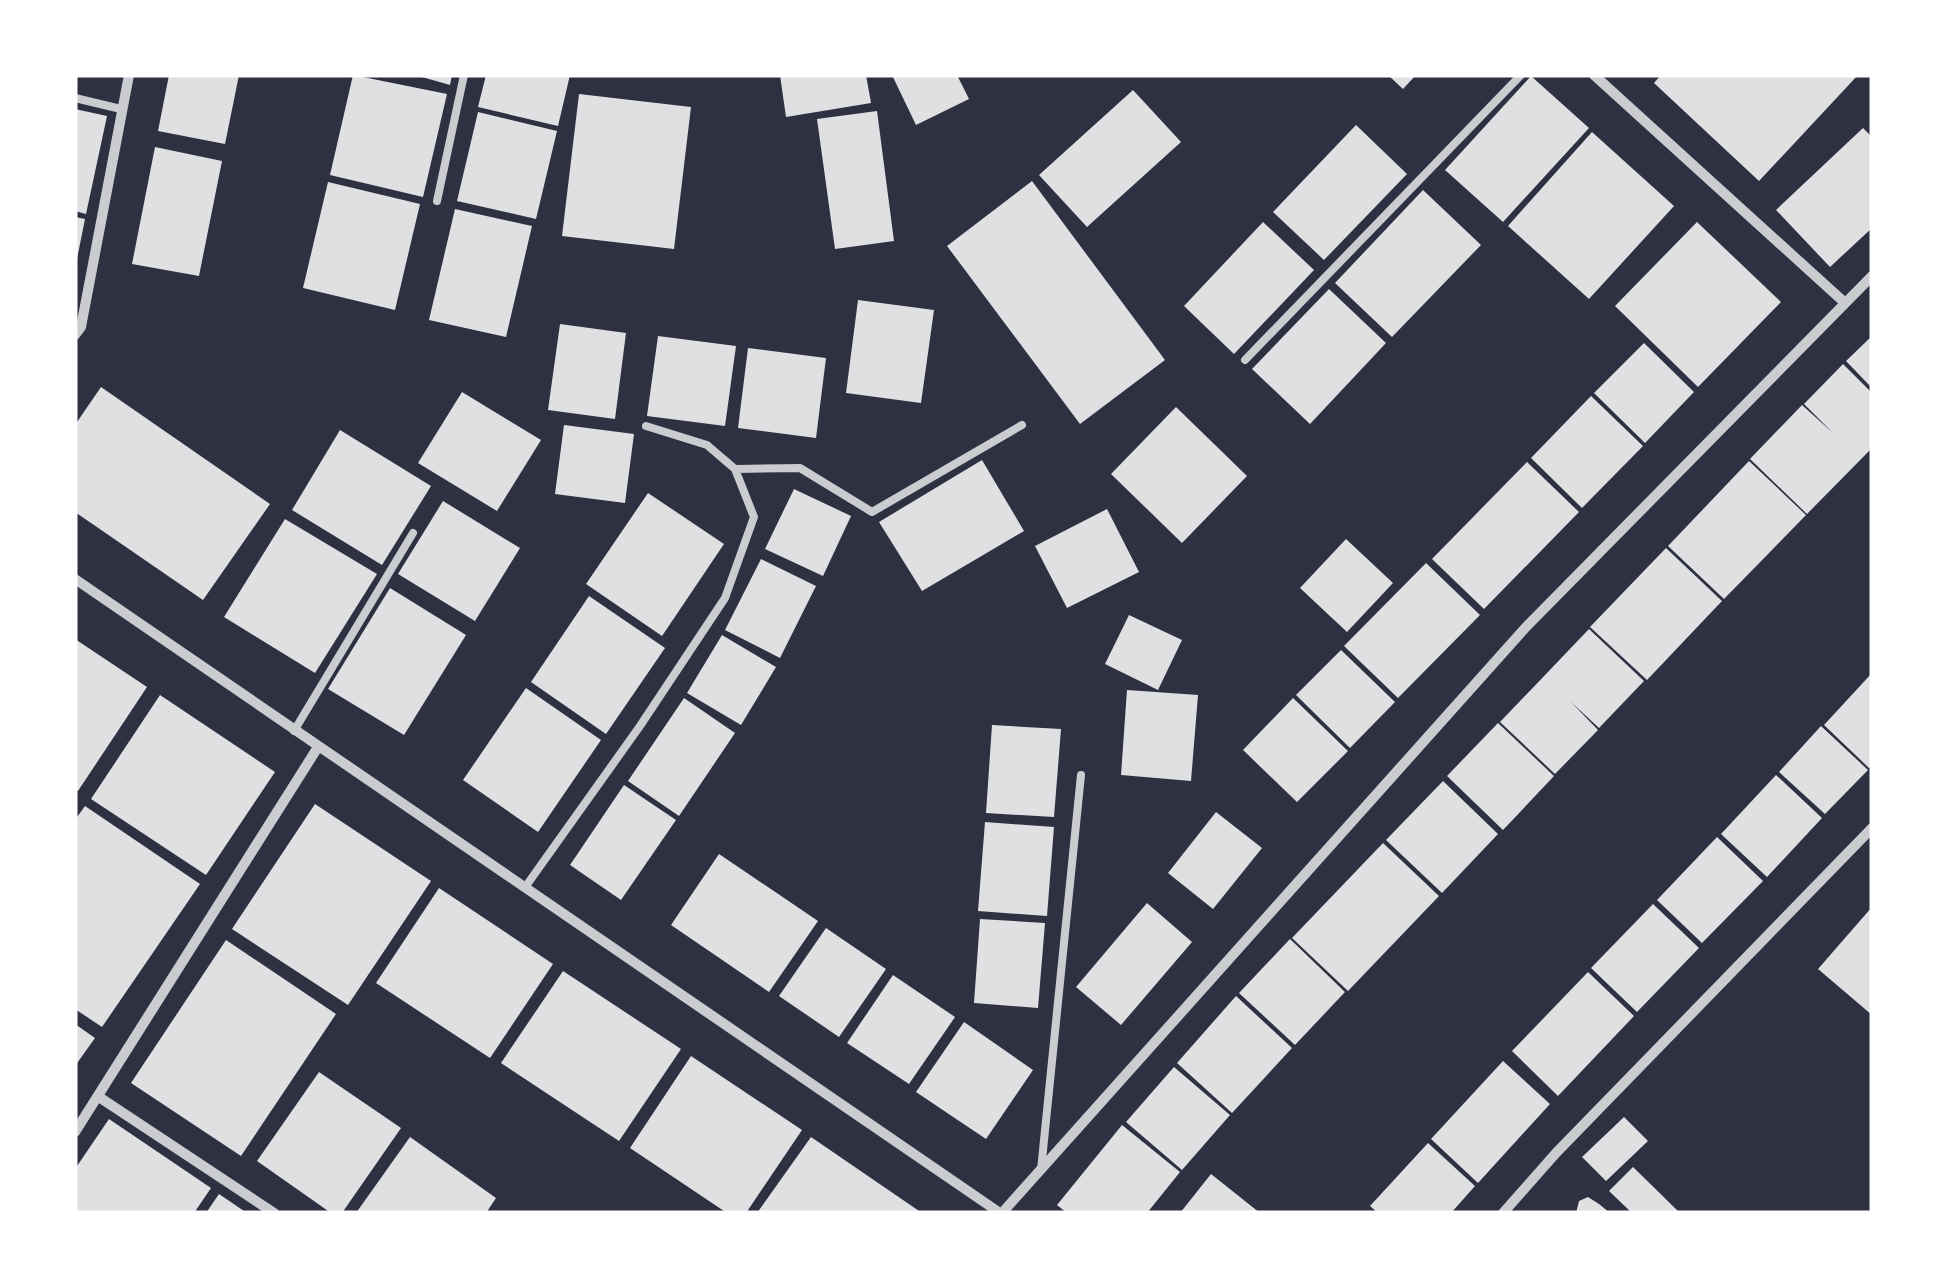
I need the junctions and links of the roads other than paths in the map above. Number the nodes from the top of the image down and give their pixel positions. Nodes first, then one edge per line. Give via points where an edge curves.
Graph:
1 (129, 75) edge
2 (464, 75) edge
3 (1520, 75) edge
4 (1594, 75) edge
5 (75, 98) edge
6 (121, 110) junction
7 (437, 201) dead end
8 (1872, 276) edge
9 (1844, 302) junction
10 (75, 336) edge
11 (1245, 360) dead end
12 (1022, 425) dead end
13 (646, 426) dead end
14 (735, 469) junction
15 (412, 533) dead end
16 (75, 580) edge
17 (294, 730) junction
18 (318, 747) junction
19 (1081, 775) dead end
20 (1872, 828) edge
21 (526, 886) junction
22 (99, 1096) junction
23 (75, 1132) edge
24 (1040, 1170) junction
25 (274, 1213) edge
26 (1001, 1213) edge
27 (1503, 1213) edge

1 - 6 street
2 - 7 lane
3 - 11 lane
4 - 9 street
5 - 6 lane
6 - 10 street
8 - 9 street
9 - 24 street via 1526,627
12 - 14 lane via 872,512 800,468
13 - 14 lane via 707,444
14 - 21 lane via 754,517 724,598
15 - 17 lane
16 - 17 street
17 - 18 street
18 - 21 street
18 - 22 street
19 - 24 lane
20 - 27 street
21 - 26 street
22 - 23 street
22 - 25 street
24 - 26 street

